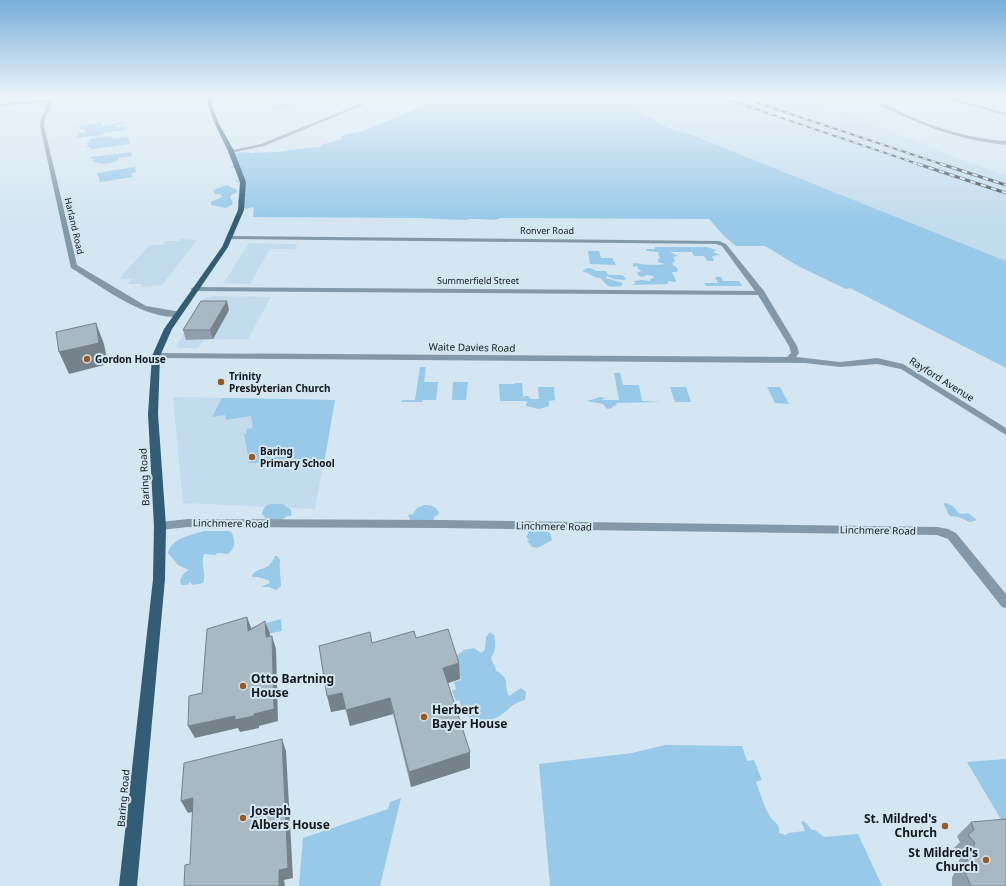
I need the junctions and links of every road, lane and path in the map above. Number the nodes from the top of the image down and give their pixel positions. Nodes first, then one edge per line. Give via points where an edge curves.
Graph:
1 (45, 137) edge
2 (224, 137) edge
3 (281, 137) edge
4 (967, 137) edge
5 (1006, 143) edge
6 (231, 151) junction
7 (229, 238) junction
8 (194, 289) junction
9 (761, 293) junction
10 (178, 314) junction
11 (156, 356) junction
12 (789, 360) junction
13 (1006, 432) edge
14 (160, 526) junction
15 (1006, 602) edge
16 (128, 886) edge

1 - 10 street, Harland Road via 74,266 143,308
2 - 6 main road, Baring Road
3 - 6 street via 251,148
4 - 5 street
6 - 7 main road, Baring Road via 243,182 241,210
7 - 8 main road, Baring Road via 218,258
7 - 9 street, Ronver Road via 717,242 724,245
8 - 9 street, Summerfield Street
8 - 10 main road, Baring Road
9 - 12 street, Ronver Road via 795,348 794,356
10 - 11 main road, Baring Road
11 - 12 street, Waite Davies Road
11 - 14 main road, Baring Road via 153,414
12 - 13 street, Rayford Avenue via 817,363 894,363
14 - 15 street, Linchmere Road via 188,523 442,524 938,531 956,540
14 - 16 main road, Baring Road via 158,578

